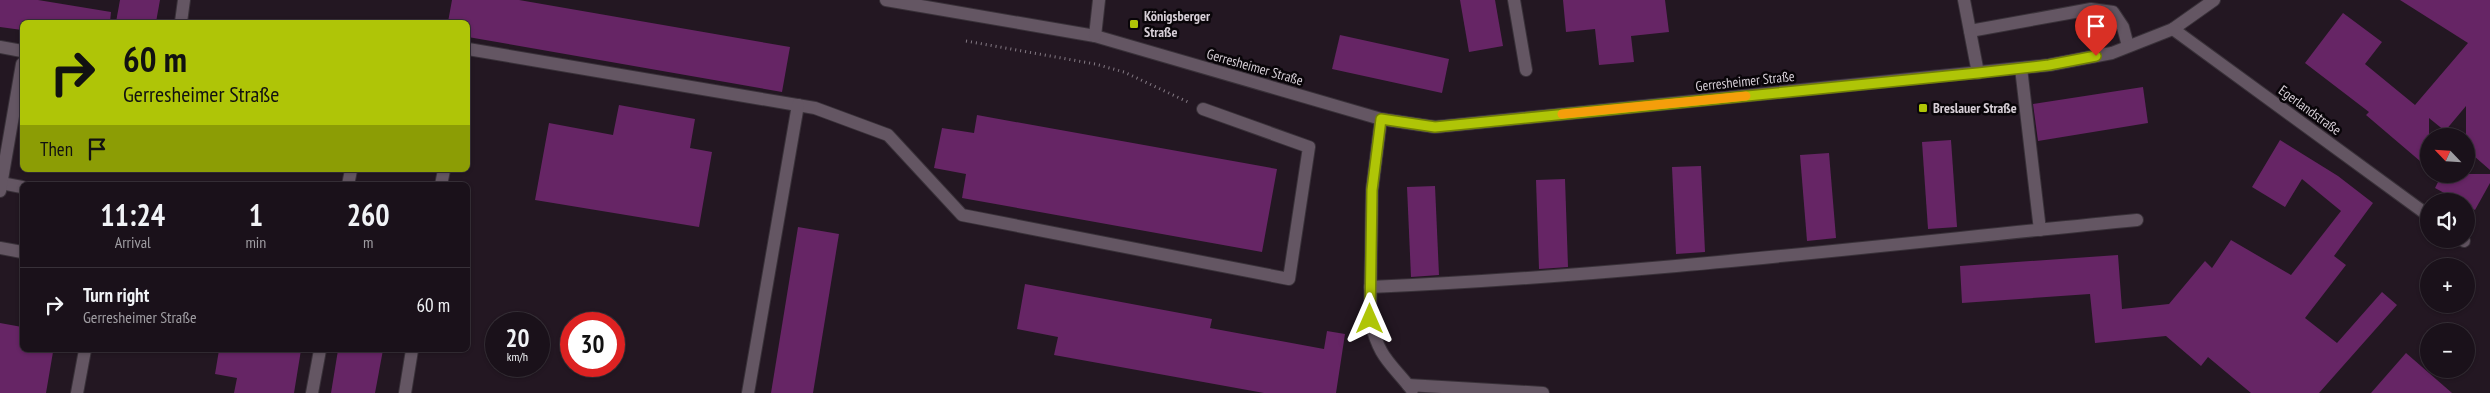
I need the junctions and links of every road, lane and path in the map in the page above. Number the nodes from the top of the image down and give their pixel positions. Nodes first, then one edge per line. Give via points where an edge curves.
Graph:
1 (184, 0) edge
2 (886, 0) edge
3 (1099, 0) edge
4 (1514, 0) edge
5 (1964, 0) edge
6 (2214, 0) edge
7 (181, 20) edge
8 (2173, 29) junction
9 (1970, 31) junction
10 (1095, 36) junction
11 (966, 41) dead end
12 (2128, 46) junction
13 (0, 47) edge
14 (470, 49) edge
15 (20, 51) edge
16 (2021, 68) junction
17 (1526, 70) dead end
18 (1978, 73) junction
19 (20, 76) edge
20 (798, 105) junction
21 (1203, 110) joint
22 (1381, 119) junction
23 (1, 187) edge
24 (20, 187) edge
25 (2420, 209) edge
26 (2137, 220) dead end
27 (2040, 230) junction
28 (0, 248) edge
29 (20, 252) edge
30 (1370, 287) junction
31 (85, 352) edge
32 (320, 352) edge
33 (412, 352) edge
34 (1411, 389) edge
35 (77, 393) edge
36 (312, 393) edge
37 (405, 393) edge
38 (748, 393) edge
39 (1543, 393) edge

1 - 7 street
2 - 10 street, Gerresheimer Straße
3 - 10 street
4 - 17 street
5 - 9 street
6 - 8 street, Gerresheimer Straße
8 - 12 street, Gerresheimer Straße
8 - 25 street, Egerlandstraße
9 - 12 street via 2092,9 2112,12 2123,27
9 - 18 street
10 - 22 street, Gerresheimer Straße
11 - 21 path via 1078,60 1124,72
12 - 16 street, Gerresheimer Straße via 2112,53
13 - 15 street
14 - 20 street
16 - 18 street, Gerresheimer Straße
16 - 27 street
18 - 22 street, Gerresheimer Straße via 1435,127
19 - 23 street
20 - 21 street via 815,108 888,135 962,215 1289,279 1308,147
20 - 38 street
22 - 30 street via 1372,190
23 - 24 street
26 - 27 street
27 - 30 street via 1543,278
28 - 29 street
30 - 34 street via 1370,319 1375,343 1389,366
31 - 35 street
32 - 36 street
33 - 37 street
34 - 39 street

